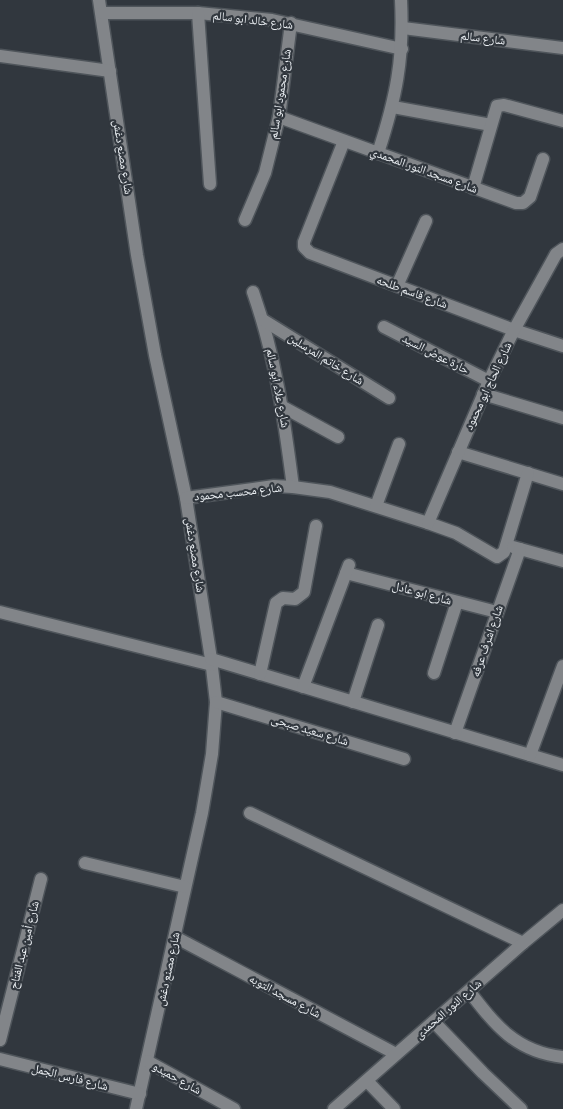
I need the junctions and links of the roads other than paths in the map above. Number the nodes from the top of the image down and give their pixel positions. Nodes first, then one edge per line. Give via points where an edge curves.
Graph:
1 (100, 0) edge
2 (401, 0) edge
3 (102, 13) junction
4 (198, 13) junction
5 (292, 23) junction
6 (402, 28) junction
7 (563, 48) edge
8 (402, 49) junction
9 (0, 56) edge
10 (110, 71) junction
11 (393, 107) junction
12 (279, 117) junction
13 (563, 120) edge
14 (491, 125) junction
15 (344, 141) junction
16 (378, 153) junction
17 (544, 158) dead end
18 (210, 184) dead end
19 (473, 188) junction
20 (244, 220) dead end
21 (426, 221) dead end
22 (559, 252) edge
23 (397, 286) junction
24 (253, 292) dead end
25 (263, 320) junction
26 (384, 327) dead end
27 (514, 330) junction
28 (563, 346) edge
29 (489, 381) junction
30 (483, 394) junction
31 (389, 398) dead end
32 (282, 407) junction
33 (563, 418) edge
34 (338, 437) dead end
35 (399, 444) dead end
36 (458, 452) junction
37 (528, 473) junction
38 (563, 484) edge
39 (293, 487) junction
40 (186, 498) junction
41 (376, 506) junction
42 (428, 523) junction
43 (316, 526) dead end
44 (506, 545) junction
45 (520, 549) junction
46 (563, 562) edge
47 (456, 602) junction
48 (0, 612) edge
49 (497, 612) junction
50 (378, 625) dead end
51 (211, 662) junction
52 (563, 666) edge
53 (434, 673) dead end
54 (260, 674) junction
55 (303, 686) junction
56 (216, 702) junction
57 (353, 702) junction
58 (455, 733) junction
59 (530, 755) junction
60 (404, 759) dead end
61 (563, 765) edge
62 (250, 813) dead end
63 (85, 863) dead end
64 (41, 879) dead end
65 (186, 887) junction
66 (563, 910) edge
67 (175, 937) junction
68 (522, 943) junction
69 (468, 991) junction
70 (434, 1022) junction
71 (0, 1040) edge
72 (396, 1054) junction
73 (563, 1056) edge
74 (0, 1059) edge
75 (147, 1061) junction
76 (367, 1081) junction
77 (140, 1094) junction
78 (136, 1109) edge
79 (234, 1109) edge
80 (334, 1109) edge
81 (394, 1109) edge
82 (521, 1109) edge

1 - 3 street, شارع مصنع دغش
2 - 6 street
3 - 4 street, شارع خالد ابو سالم
3 - 10 street, شارع مصنع دغش
4 - 5 street, شارع خالد ابو سالم
4 - 18 street
5 - 8 street, شارع خالد ابو سالم
5 - 12 street, شارع محمود ابو سالم
6 - 7 street, شارع سالم
6 - 8 street
8 - 11 street
9 - 10 street
10 - 40 street, شارع مصنع دغش via 155,355
11 - 14 street
11 - 16 street
12 - 15 street, شارع مسجد النور المحمدي
12 - 20 street, شارع محمود ابو سالم via 265,173
13 - 14 street via 500,104 495,109
14 - 19 street
15 - 16 street, شارع مسجد النور المحمدي
15 - 23 street, شارع قاسم طلحه via 304,247 310,254
16 - 19 street, شارع مسجد النور المحمدي
17 - 19 street, شارع مسجد النور المحمدي via 530,197 523,203
21 - 23 street
22 - 27 street, شارع الحاج ابو محمود
23 - 27 street, شارع قاسم طلحه
24 - 25 street, شارع علاء ابو سالم
25 - 31 street, شارع خاتم المرسلين
25 - 32 street, شارع علاء ابو سالم
26 - 29 street, حارة عوض السيد
27 - 28 street, شارع قاسم طلحه
27 - 29 street, شارع الحاج ابو محمود
29 - 30 street, شارع الحاج ابو محمود
30 - 33 street
30 - 36 street, شارع الحاج ابو محمود
32 - 34 street
32 - 39 street, شارع علاء ابو سالم
35 - 41 street
36 - 37 street
36 - 42 street, شارع الحاج ابو محمود
37 - 38 street
37 - 44 street
39 - 40 street, شارع محسب محمود via 274,486
39 - 41 street, شارع محسب محمود via 330,492
40 - 51 street, شارع مصنع دغش
41 - 42 street, شارع محسب محمود
42 - 44 street, شارع محسب محمود via 456,533 497,556 504,552
43 - 54 street via 304,592 294,599 283,598 276,603
44 - 45 street
45 - 46 street
45 - 49 street, شارع اشرف عرفه
47 - 49 street, شارع ابو عادل
47 - 53 street
47 - 55 street, شارع ابو عادل via 347,569
48 - 51 street
49 - 58 street, شارع اشرف عرفه
50 - 57 street
51 - 54 street
51 - 56 street, شارع مصنع دغش
52 - 59 street
54 - 55 street
55 - 57 street
56 - 60 street, شارع سعيد صبحى
56 - 65 street, شارع مصنع دغش via 212,754
57 - 58 street
58 - 59 street
59 - 61 street
62 - 68 street
63 - 65 street
64 - 71 street, شارع أمين عبد الفتاح
65 - 67 street, شارع مصنع دغش
66 - 68 street, شارع النور المحمدى
67 - 72 street, شارع مسجد التوبه
67 - 75 street, شارع مصنع دغش
68 - 69 street, شارع النور المحمدى
69 - 70 street, شارع النور المحمدى
69 - 73 street via 491,1020 516,1041 544,1054
70 - 72 street, شارع النور المحمدى
70 - 82 street
72 - 76 street, شارع النور المحمدى
74 - 77 street, شارع فارس الجمل
75 - 77 street, شارع مصنع دغش
75 - 79 street, شارع حميدو
76 - 80 street, شارع النور المحمدى
76 - 81 street
77 - 78 street, شارع مصنع دغش

